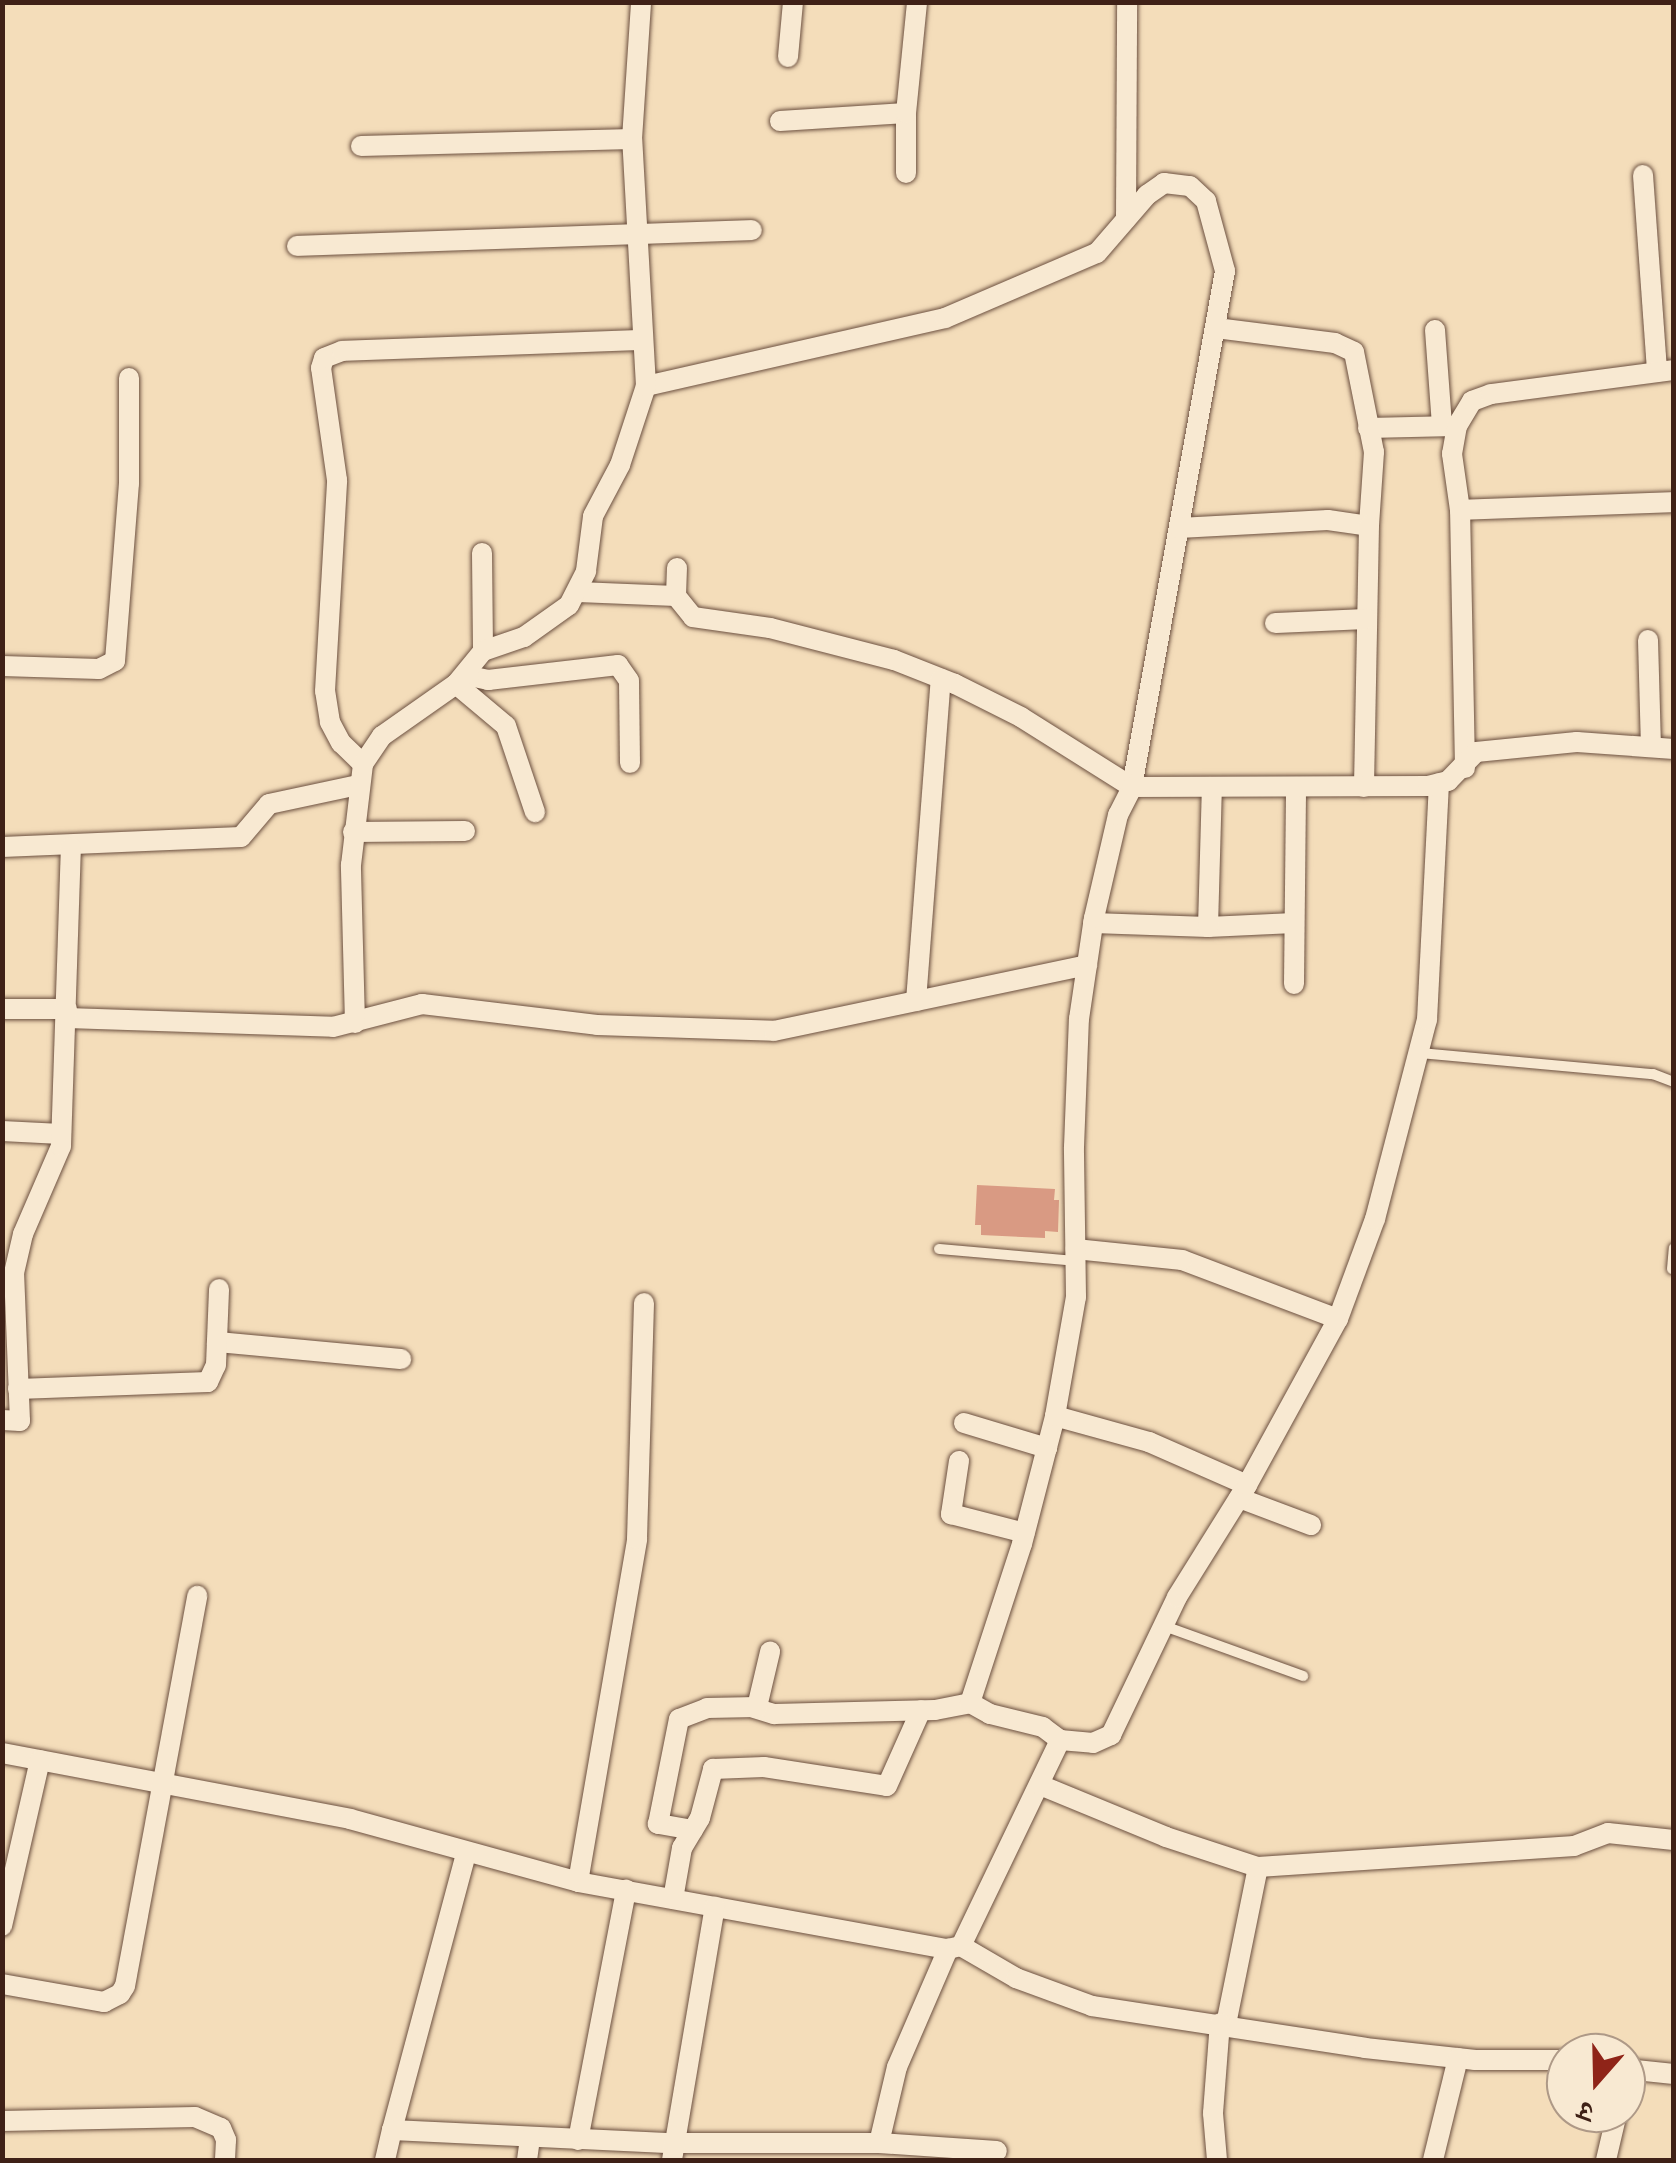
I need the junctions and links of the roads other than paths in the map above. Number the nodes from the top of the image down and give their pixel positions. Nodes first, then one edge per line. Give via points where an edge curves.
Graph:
1 (641, 2) edge
2 (793, 2) edge
3 (917, 2) edge
4 (1127, 2) edge
5 (788, 56) dead end
6 (906, 113) junction
7 (780, 120) dead end
8 (632, 140) junction
9 (361, 146) dead end
10 (906, 173) dead end
11 (1643, 175) dead end
12 (1126, 219) junction
13 (752, 230) dead end
14 (638, 231) junction
15 (297, 246) dead end
16 (1216, 328) junction
17 (1434, 330) dead end
18 (643, 340) junction
19 (1665, 371) edge
20 (129, 378) dead end
21 (646, 386) junction
22 (1450, 426) junction
23 (1368, 428) junction
24 (1674, 502) edge
25 (1460, 510) junction
26 (1369, 526) junction
27 (1178, 528) junction
28 (482, 553) dead end
29 (676, 568) dead end
30 (578, 592) junction
31 (676, 596) junction
32 (1367, 619) junction
33 (1276, 622) dead end
34 (1648, 640) dead end
35 (483, 651) junction
36 (2, 666) edge
37 (941, 679) junction
38 (461, 680) junction
39 (1651, 747) junction
40 (1674, 748) edge
41 (630, 763) dead end
42 (363, 764) junction
43 (1465, 768) junction
44 (1439, 784) junction
45 (358, 785) junction
46 (1364, 786) junction
47 (1132, 787) junction
48 (1212, 787) junction
49 (1296, 787) junction
50 (535, 812) dead end
51 (464, 831) dead end
52 (353, 832) junction
53 (2, 847) edge
54 (70, 847) junction
55 (1093, 923) junction
56 (1294, 923) junction
57 (1208, 927) junction
58 (1087, 965) junction
59 (1294, 984) dead end
60 (916, 1001) junction
61 (2, 1009) edge
62 (67, 1014) junction
63 (354, 1023) junction
64 (1420, 1053) junction
65 (1674, 1082) edge
66 (2, 1130) edge
67 (61, 1134) junction
68 (939, 1248) dead end
69 (1674, 1248) edge
70 (1076, 1255) junction
71 (1672, 1269) edge
72 (8, 1274) edge
73 (218, 1289) dead end
74 (644, 1303) dead end
75 (1338, 1319) junction
76 (217, 1342) junction
77 (401, 1358) dead end
78 (18, 1389) junction
79 (1055, 1416) junction
80 (2, 1420) edge
81 (964, 1423) dead end
82 (1046, 1448) junction
83 (959, 1461) dead end
84 (1243, 1491) junction
85 (1311, 1525) dead end
86 (1025, 1533) junction
87 (197, 1596) dead end
88 (1164, 1626) junction
89 (770, 1652) dead end
90 (1303, 1676) dead end
91 (970, 1702) junction
92 (754, 1708) junction
93 (921, 1710) junction
94 (1060, 1740) junction
95 (2, 1753) edge
96 (40, 1760) junction
97 (163, 1782) junction
98 (1040, 1786) junction
99 (693, 1830) junction
100 (1674, 1840) edge
101 (466, 1853) junction
102 (1258, 1868) junction
103 (578, 1882) junction
104 (626, 1890) junction
105 (673, 1899) junction
106 (714, 1906) junction
107 (2, 1926) edge
108 (954, 1947) junction
109 (2, 1984) edge
110 (1223, 2023) junction
111 (1458, 2058) junction
112 (1546, 2060) edge
113 (1646, 2072) edge
114 (1674, 2074) edge
115 (2, 2122) edge
116 (392, 2130) junction
117 (1612, 2133) edge
118 (530, 2138) junction
119 (578, 2140) junction
120 (879, 2143) junction
121 (997, 2151) dead end
122 (672, 2152) edge
123 (224, 2160) edge
124 (385, 2160) edge
125 (527, 2160) edge
126 (1217, 2160) edge
127 (1433, 2160) edge
128 (1606, 2160) edge

1 - 8 street
2 - 5 street
3 - 6 street
4 - 12 street
6 - 7 street
6 - 10 street
8 - 9 street
8 - 14 street
11 - 19 street
12 - 16 street via 1164,184 1190,186 1206,201 1225,271
12 - 21 street via 1097,252 945,318
13 - 14 street
14 - 15 street
14 - 18 street
16 - 23 street via 1354,352
16 - 27 street
17 - 22 street
18 - 21 street
18 - 42 street via 342,351 324,358 338,480 325,691 330,722
19 - 22 street via 1491,394 1472,401
20 - 36 street via 129,482 115,661 99,669
21 - 30 street via 620,465 593,516
22 - 23 street
22 - 25 street
23 - 26 street via 1374,452
24 - 25 street
25 - 43 street
26 - 27 street via 1328,520
26 - 32 street
27 - 47 street
28 - 35 street
29 - 31 street
30 - 31 street
30 - 35 street via 553,621
31 - 37 street via 694,618 770,628
32 - 33 street
32 - 46 street
34 - 39 street
35 - 38 street
37 - 47 street via 1021,717
37 - 60 street
38 - 41 street via 618,665 629,680
38 - 42 street via 382,736
38 - 50 street via 506,726
39 - 40 street
39 - 43 street via 1577,742 1498,749 1476,752
42 - 45 street
43 - 44 street
44 - 46 street
44 - 64 street
45 - 52 street
45 - 54 street via 268,804 241,837
46 - 49 street
47 - 48 street
47 - 55 street via 1118,814
48 - 49 street
48 - 57 street
49 - 56 street
51 - 52 street
52 - 63 street
53 - 54 street
54 - 62 street
55 - 57 street
55 - 58 street
56 - 57 street
56 - 59 street
58 - 60 street
58 - 70 street via 1074,1147
60 - 63 street via 774,1030 597,1026 422,1004
61 - 62 street
62 - 63 street via 263,1027
62 - 67 street
64 - 65 lane via 1653,1074
64 - 75 street via 1375,1219
66 - 67 street
67 - 72 street
68 - 70 lane
69 - 71 lane
70 - 75 street via 1182,1260
70 - 79 street via 1076,1296
72 - 78 street
73 - 76 street
74 - 103 street via 636,1538
75 - 84 street
76 - 77 street
76 - 78 street via 214,1374 200,1384
78 - 80 street via 20,1421
79 - 82 street
79 - 84 street via 1148,1442
81 - 82 street
82 - 86 street
83 - 86 street via 951,1514
84 - 85 street
84 - 88 street
86 - 91 street
87 - 97 street
88 - 90 lane
88 - 94 street via 1112,1735 1093,1743
89 - 92 street via 762,1700
91 - 93 street
91 - 94 street
92 - 93 street via 774,1714
92 - 99 street via 708,1708 679,1719 658,1824
93 - 99 street via 890,1785 764,1767 717,1768 708,1776
94 - 98 street
95 - 96 street
96 - 97 street
96 - 107 street
97 - 101 street via 350,1819
97 - 109 street via 120,1994 104,2002
98 - 102 street
98 - 108 street
99 - 105 street via 682,1848
100 - 102 street via 1608,1833 1574,1846
101 - 103 street
101 - 116 street
102 - 110 street
103 - 104 street
104 - 105 street
104 - 119 street
105 - 106 street
106 - 108 street
106 - 122 street
108 - 110 street via 1092,2006
108 - 120 street via 896,2067
110 - 111 street
110 - 126 street via 1213,2113
111 - 112 street
111 - 127 street
113 - 114 street
115 - 123 street via 195,2117 221,2128
116 - 118 street
116 - 124 street
117 - 128 street
118 - 119 street
118 - 125 street
119 - 122 street
120 - 121 street
120 - 122 street

